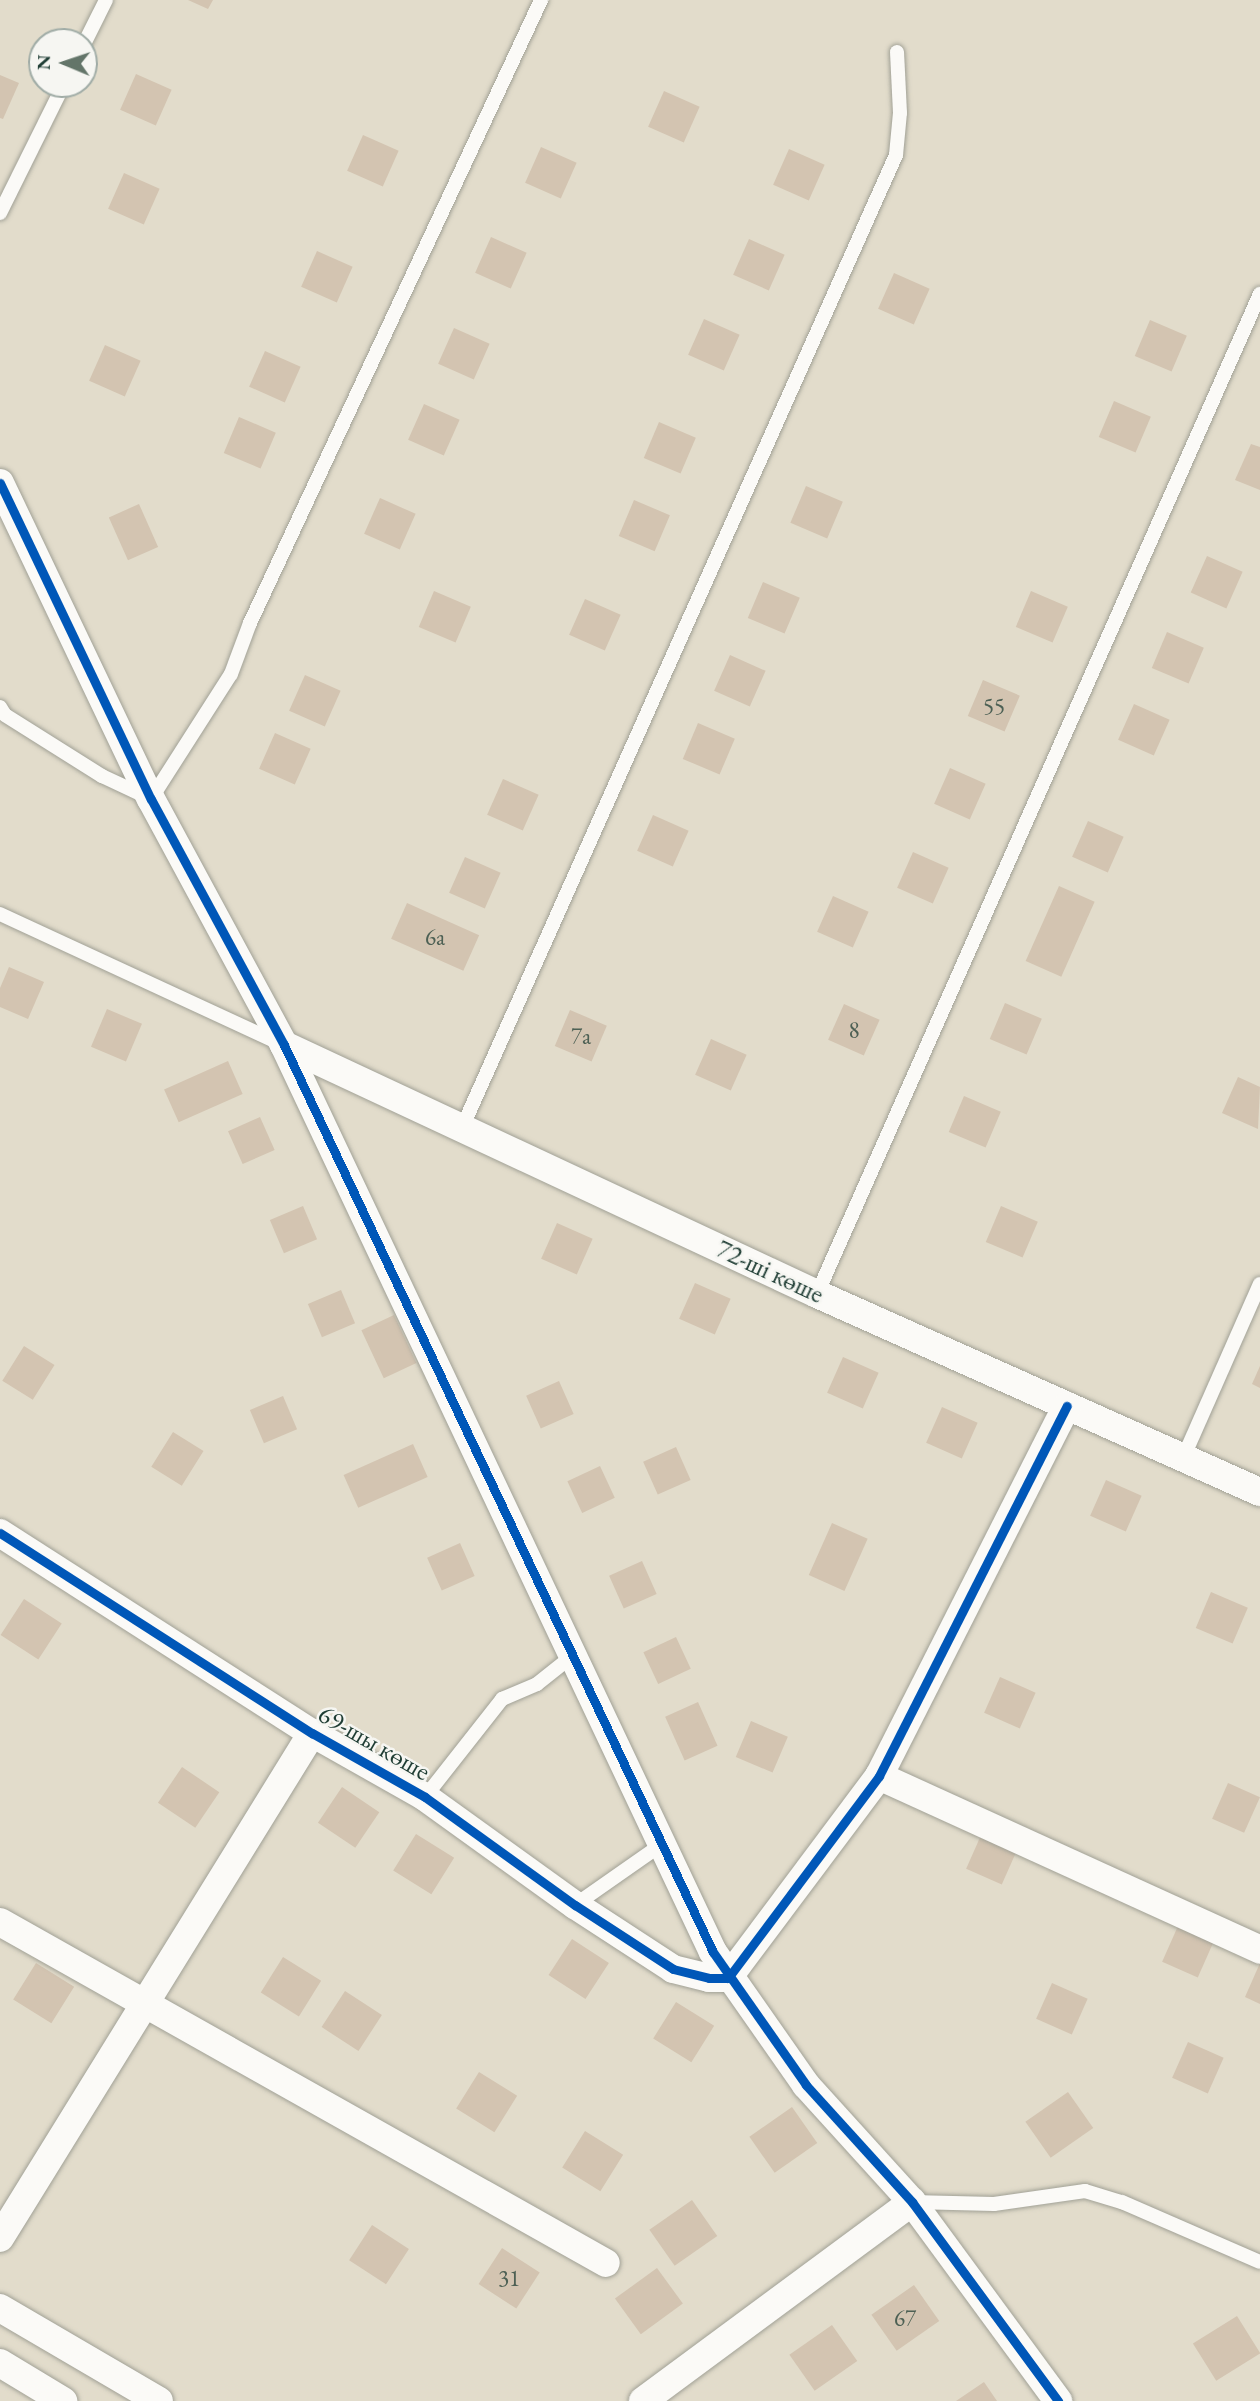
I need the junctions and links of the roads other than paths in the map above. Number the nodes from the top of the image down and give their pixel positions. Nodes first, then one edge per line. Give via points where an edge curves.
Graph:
1 (106, 0) edge
2 (541, 0) edge
3 (92, 28) edge
4 (897, 51) dead end
5 (57, 98) edge
6 (0, 213) edge
7 (1260, 294) edge
8 (0, 483) edge
9 (0, 707) edge
10 (151, 799) junction
11 (0, 914) edge
12 (284, 1045) junction
13 (462, 1128) junction
14 (1260, 1284) edge
15 (817, 1294) junction
16 (1067, 1406) junction
17 (1184, 1456) junction
18 (1260, 1493) edge
19 (0, 1533) edge
20 (571, 1657) junction
21 (313, 1733) junction
22 (879, 1776) junction
23 (425, 1797) junction
24 (662, 1844) junction
25 (575, 1905) junction
26 (0, 1922) edge
27 (1260, 1950) edge
28 (728, 1978) junction
29 (144, 2005) junction
30 (912, 2202) junction
31 (0, 2238) edge
32 (1260, 2262) edge
33 (606, 2263) dead end
34 (0, 2308) edge
35 (0, 2363) edge
36 (63, 2401) edge
37 (159, 2401) edge
38 (643, 2401) edge
39 (1058, 2401) edge

1 - 3 lane
2 - 10 lane via 250,623 231,674
4 - 13 lane via 900,113 896,155
5 - 6 lane
7 - 15 lane
8 - 10 street
9 - 10 lane via 5,715 102,776
10 - 12 street
11 - 12 lane
12 - 13 street, 72-ші көше
12 - 20 street
13 - 15 street, 72-ші көше
14 - 17 lane
15 - 16 street, 72-ші көше
16 - 17 street, 72-ші көше
16 - 22 street
17 - 18 street, 72-ші көше
19 - 21 street, 69-шы көше
20 - 23 lane via 537,1684 502,1699
20 - 24 street
21 - 23 street, 69-шы көше
21 - 29 street
22 - 27 street
22 - 28 street
23 - 25 street, 69-шы көше
24 - 25 lane
24 - 28 street
25 - 28 street, 69-шы көше via 673,1969
26 - 29 street
28 - 30 street via 806,2085
29 - 31 street
29 - 33 street
30 - 32 lane via 994,2204 1085,2192 1122,2202
30 - 38 street
30 - 39 street
34 - 37 street
35 - 36 street

